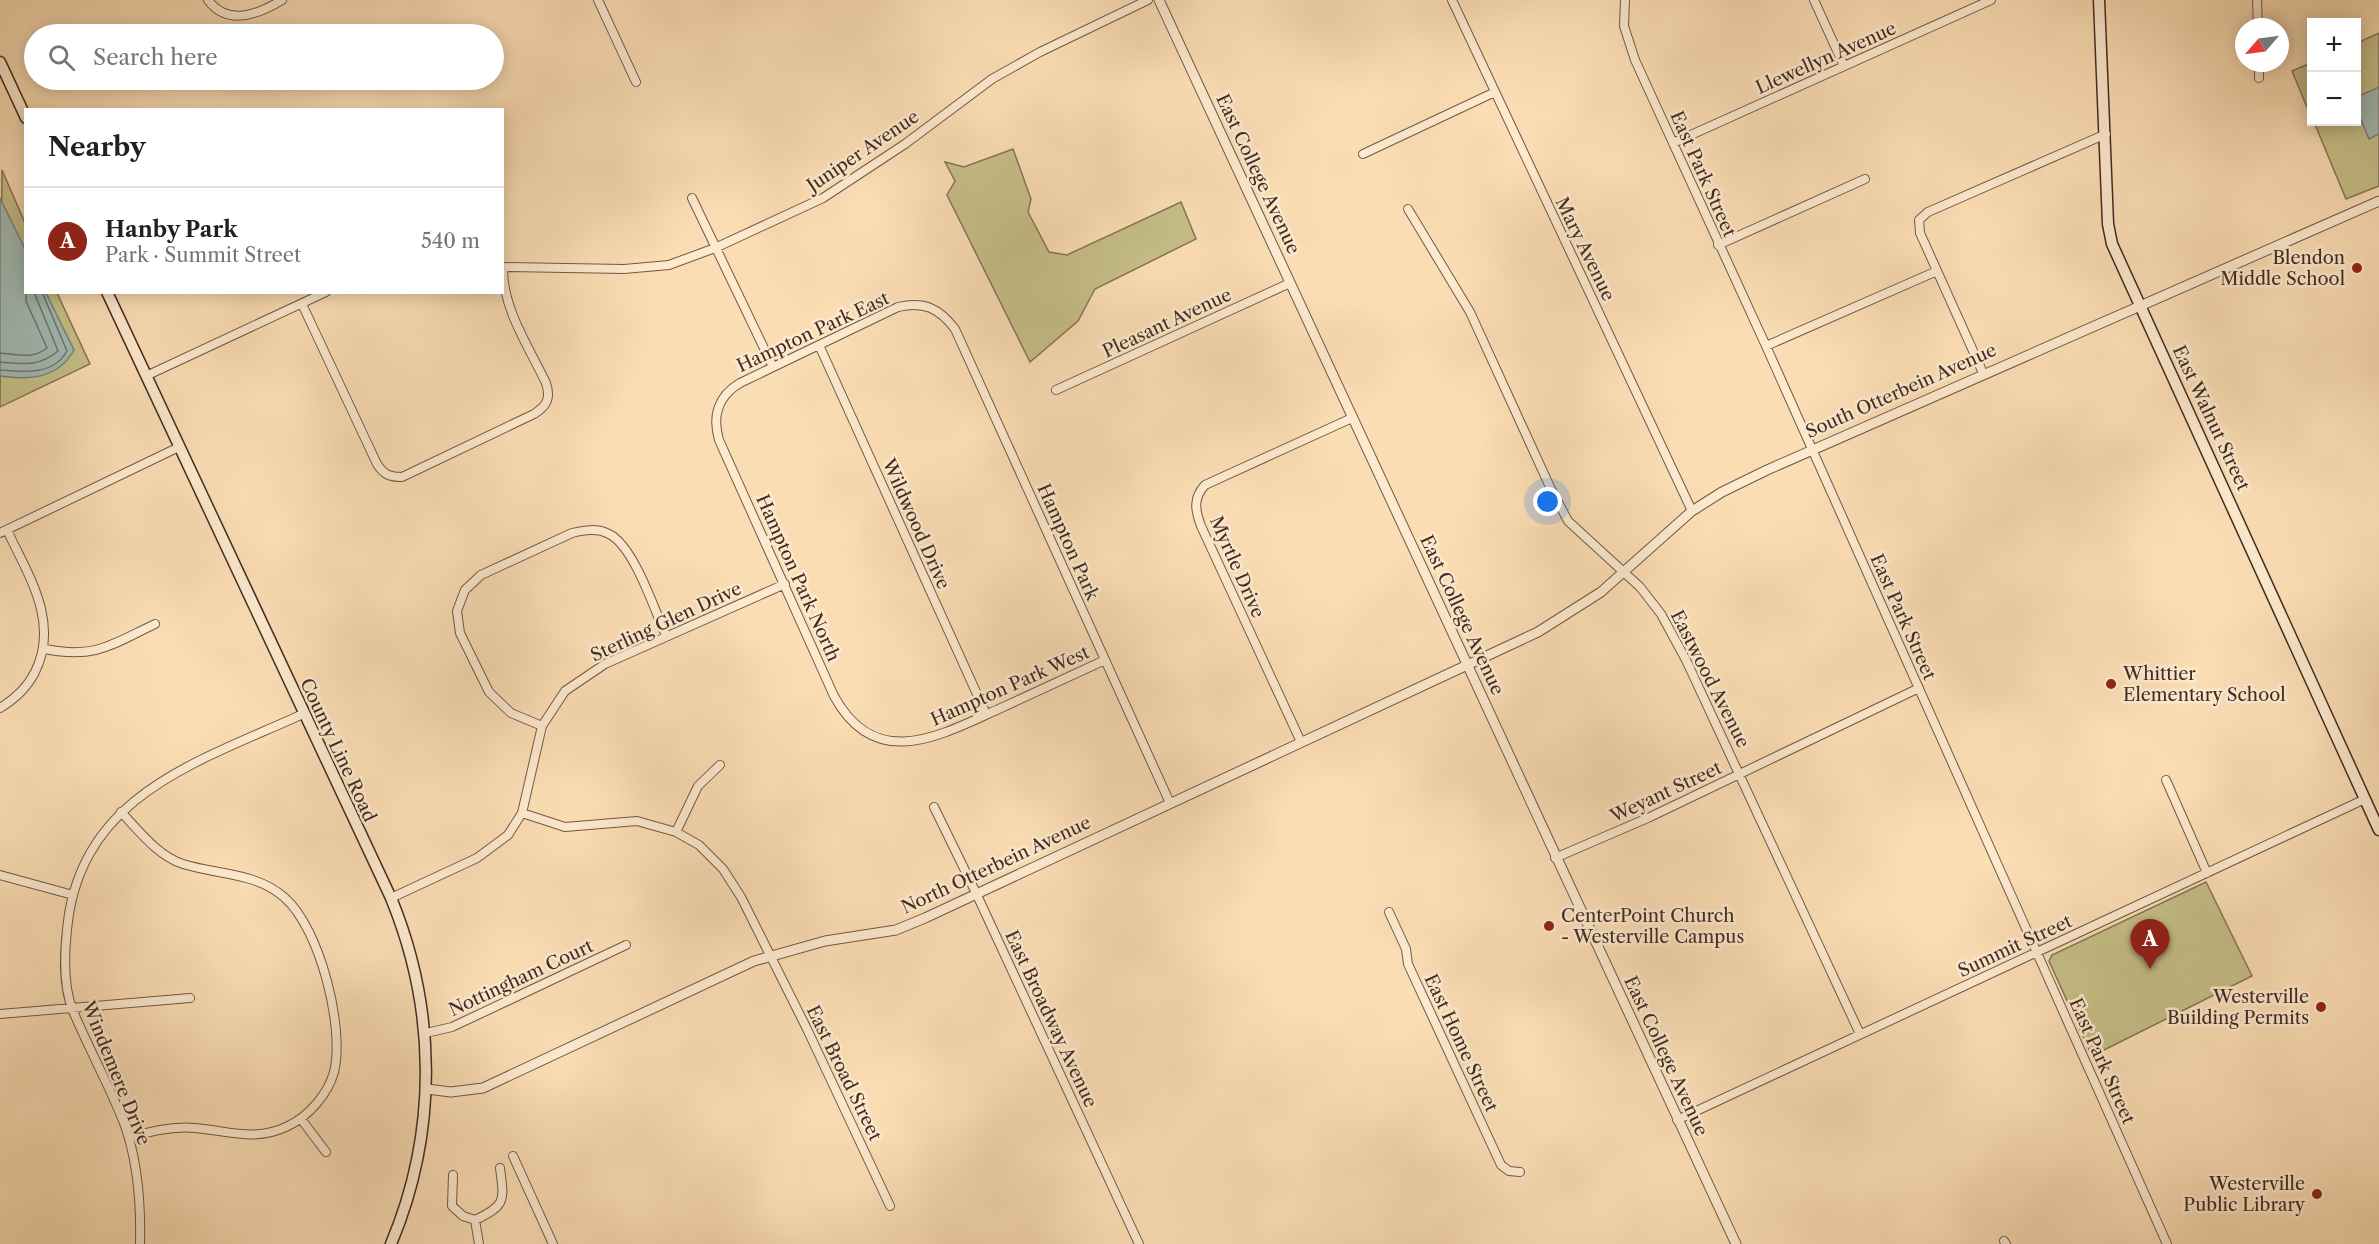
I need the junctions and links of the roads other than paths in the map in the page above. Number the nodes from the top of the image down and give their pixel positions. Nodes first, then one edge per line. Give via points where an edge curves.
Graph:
1 (208, 0) edge
2 (282, 0) edge
3 (598, 0) edge
4 (1148, 0) edge
5 (1159, 0) edge
6 (1452, 0) edge
7 (1625, 0) edge
8 (1814, 0) edge
9 (1991, 0) edge
10 (2099, 0) edge
11 (2257, 0) edge
12 (2258, 18) edge
13 (0, 62) edge
14 (1844, 66) junction
15 (2259, 72) edge
16 (2259, 78) dead end
17 (636, 82) dead end
18 (1494, 92) junction
19 (24, 114) edge
20 (2106, 135) junction
21 (1673, 143) junction
22 (1363, 154) dead end
23 (1865, 178) dead end
24 (692, 198) dead end
25 (2379, 201) edge
26 (1408, 209) dead end
27 (1718, 245) junction
28 (716, 248) junction
29 (504, 267) edge
30 (1937, 271) junction
31 (1290, 283) junction
32 (504, 286) edge
33 (108, 294) edge
34 (322, 294) edge
35 (302, 304) junction
36 (2141, 304) junction
37 (926, 305) joint
38 (819, 345) junction
39 (1766, 346) junction
40 (773, 367) junction
41 (1983, 373) junction
42 (146, 376) junction
43 (1056, 390) dead end
44 (720, 401) joint
45 (1352, 418) junction
46 (179, 447) junction
47 (1812, 448) junction
48 (1692, 511) junction
49 (3, 531) edge
50 (1624, 571) junction
51 (785, 584) junction
52 (155, 624) dead end
53 (666, 636) junction
54 (45, 649) junction
55 (1105, 660) junction
56 (1467, 666) junction
57 (1919, 688) junction
58 (0, 708) edge
59 (303, 714) junction
60 (986, 714) junction
61 (542, 726) junction
62 (891, 742) joint
63 (1301, 742) junction
64 (720, 765) dead end
65 (1741, 773) junction
66 (2166, 780) dead end
67 (2365, 799) junction
68 (1170, 803) junction
69 (934, 807) dead end
70 (120, 812) junction
71 (522, 813) junction
72 (2379, 830) edge
73 (676, 832) junction
74 (1555, 858) junction
75 (2207, 873) junction
76 (0, 875) edge
77 (976, 893) junction
78 (73, 895) junction
79 (391, 898) junction
80 (1389, 912) dead end
81 (626, 945) dead end
82 (2038, 952) junction
83 (769, 955) junction
84 (190, 998) dead end
85 (72, 1008) junction
86 (0, 1014) edge
87 (426, 1033) junction
88 (1860, 1034) junction
89 (427, 1089) junction
90 (301, 1119) junction
91 (1677, 1120) junction
92 (129, 1138) junction
93 (326, 1152) dead end
94 (513, 1156) dead end
95 (500, 1168) dead end
96 (1520, 1172) dead end
97 (453, 1175) dead end
98 (890, 1206) dead end
99 (475, 1220) junction
100 (140, 1244) edge
101 (391, 1244) edge
102 (479, 1244) edge
103 (553, 1244) edge
104 (1139, 1244) edge
105 (1736, 1244) edge
106 (2167, 1244) edge

1 - 2 street via 224,13 245,17
3 - 17 street
4 - 28 street, Juniper Avenue via 992,79 824,198
5 - 31 street, East College Avenue
6 - 18 street, Mary Avenue
7 - 21 street, East Park Street via 1624,26 1630,49
8 - 14 street
9 - 14 street, Llewellyn Avenue
10 - 20 main road, East Walnut Street
11 - 12 street
13 - 19 main road
14 - 21 street, Llewellyn Avenue
15 - 16 street
18 - 22 street
18 - 48 street, Mary Avenue
20 - 30 street via 1919,220 1920,233
20 - 36 main road, East Walnut Street via 2112,244
21 - 27 street, East Park Street
23 - 27 street
24 - 28 street
25 - 36 street, South Otterbein Avenue
26 - 50 street, Eastwood Avenue via 1470,312 1558,505 1568,521
27 - 39 street, East Park Street
28 - 29 street, Juniper Avenue via 669,265 624,269
28 - 40 street
30 - 39 street
30 - 41 street
31 - 43 street, Pleasant Avenue
31 - 45 street, East College Avenue
32 - 35 street via 512,314 546,383 548,401 534,414 412,473 391,477 377,464
33 - 42 main road, County Line Road
34 - 35 street
35 - 42 street
36 - 41 street, South Otterbein Avenue
36 - 67 main road, East Walnut Street
37 - 38 street, Hampton Park East via 898,307
37 - 55 street, Hampton Park via 943,313 955,329
38 - 40 street, Hampton Park East
38 - 60 street, Wildwood Drive
39 - 47 street, East Park Street
40 - 44 street, Hampton Park East via 735,386
41 - 47 street, South Otterbein Avenue
42 - 46 main road, County Line Road
44 - 51 street, Hampton Park North via 715,420 719,440
45 - 56 street, East College Avenue
45 - 63 street, Myrtle Drive via 1205,485 1196,498 1201,526
46 - 49 street
46 - 59 main road, County Line Road
47 - 48 street, South Otterbein Avenue
47 - 57 street, East Park Street
48 - 50 street, South Otterbein Avenue
49 - 54 street via 43,610
50 - 56 street, South Otterbein Avenue via 1568,615
50 - 65 street, Eastwood Avenue via 1661,614
51 - 53 street, Sterling Glen Drive
51 - 62 street, Hampton Park North via 840,707 864,731
52 - 54 street via 91,653
53 - 61 street, Sterling Glen Drive via 605,664 565,691
53 - 61 street via 630,558 619,541 600,531 572,533 472,582 459,600 457,622 481,678 511,713
54 - 58 street via 31,681
55 - 60 street, Hampton Park West
55 - 68 street, Hampton Park
56 - 63 street, North Otterbein Avenue
56 - 74 street, East College Avenue
57 - 65 street, Weyant Street
57 - 82 street, East Park Street
59 - 70 street, Windemere Drive via 175,773
59 - 79 main road, County Line Road
60 - 62 street, Hampton Park West via 927,740
61 - 71 street, Sterling Glen Drive
63 - 68 street, North Otterbein Avenue
64 - 73 street via 698,786
65 - 74 street, Weyant Street
65 - 88 street, Eastwood Avenue
66 - 75 street
67 - 72 main road, East Walnut Street
67 - 75 street, Summit Street
68 - 77 street, North Otterbein Avenue
69 - 77 street, East Broadway Avenue
70 - 78 street, Windemere Drive via 97,841
70 - 90 street via 167,856 182,864 250,877 269,886 286,899 307,929 328,989 337,1051 329,1086
71 - 73 street, East Broad Street via 565,827 637,821
71 - 79 street, Sterling Glen Drive via 508,836 490,851
73 - 83 street, East Broad Street via 699,845 723,869
74 - 91 street, East College Avenue
75 - 82 street, Summit Street
76 - 78 street
77 - 83 street, North Otterbein Avenue via 896,930
77 - 104 street, East Broadway Avenue
78 - 85 street, Windemere Drive via 64,957
79 - 87 main road, County Line Road via 419,984
80 - 96 street, East Home Street via 1406,949 1408,964 1501,1165 1509,1172
81 - 87 street, Nottingham Court via 453,1027
82 - 88 street, Summit Street
82 - 106 street, East Park Street
83 - 89 street, North Otterbein Avenue via 494,1083 467,1091
83 - 98 street, East Broad Street
84 - 85 street
85 - 86 street
85 - 92 street, Windemere Drive
87 - 89 main road, County Line Road
88 - 91 street, Summit Street
89 - 101 main road, County Line Road via 416,1167
90 - 92 street via 256,1136 194,1128 162,1129
90 - 93 street
91 - 105 street, East College Avenue
92 - 100 street, Windemere Drive via 139,1199
94 - 103 street
95 - 99 street via 504,1197 494,1211
97 - 99 street via 452,1206 462,1216
99 - 102 street

